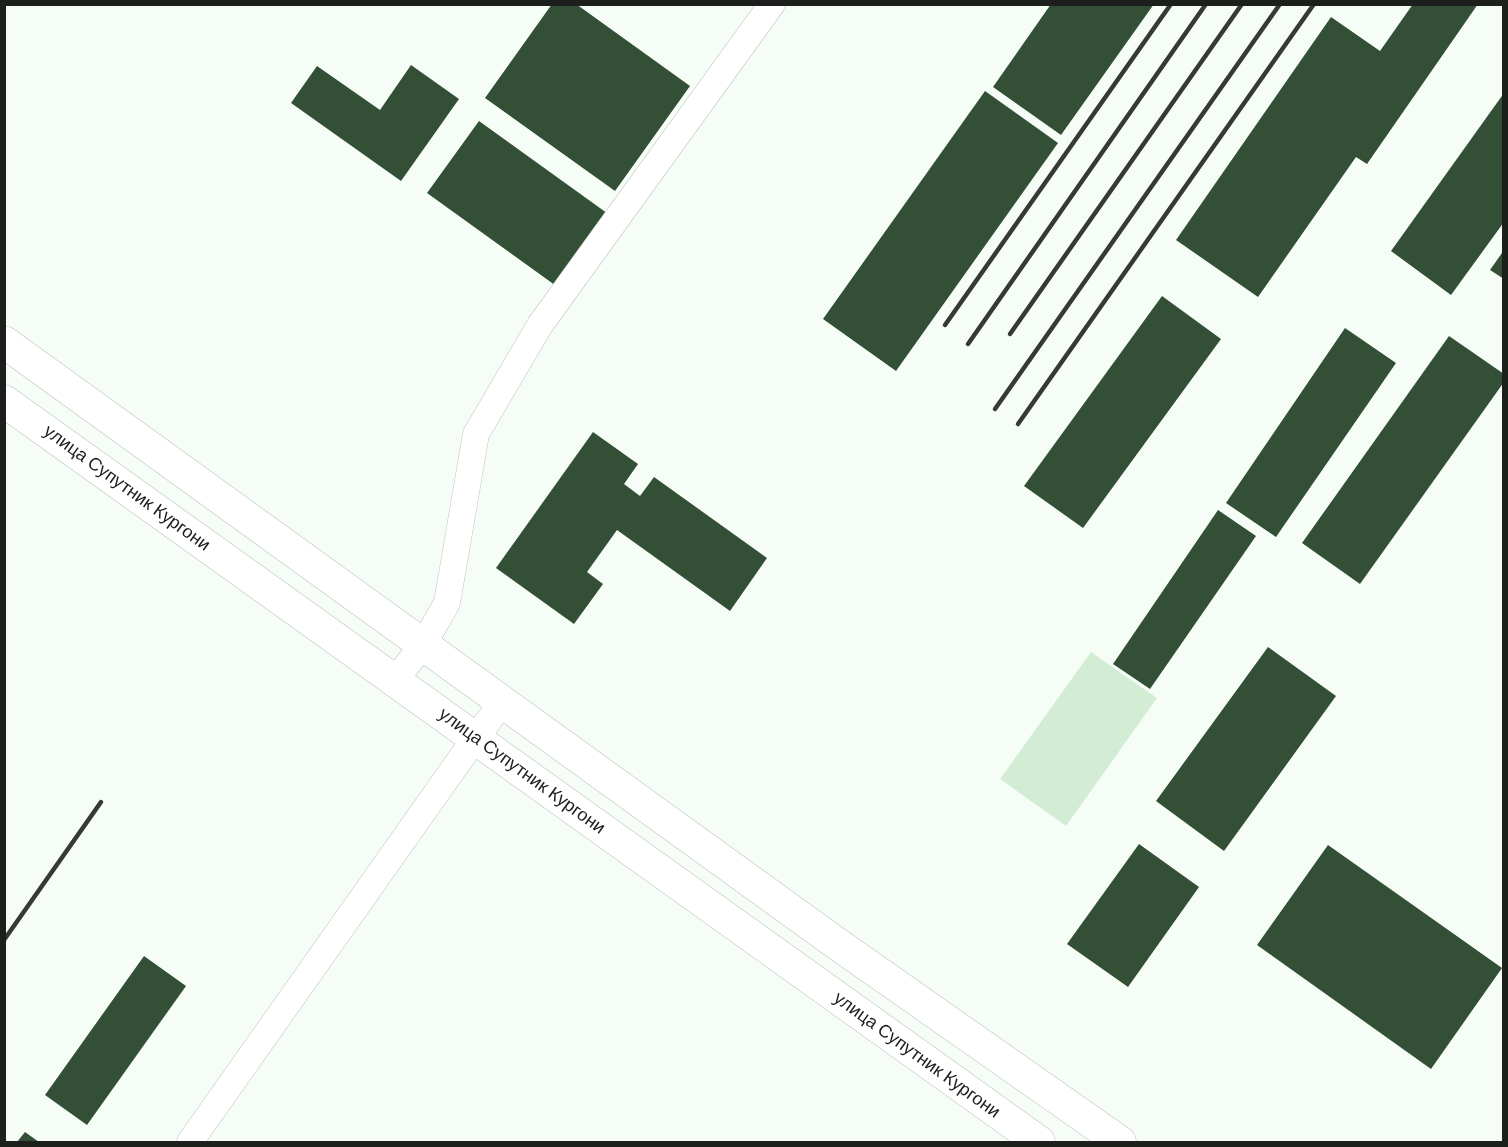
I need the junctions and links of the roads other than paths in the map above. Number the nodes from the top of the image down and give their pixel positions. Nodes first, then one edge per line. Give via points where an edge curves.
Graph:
1 (772, 4) edge
2 (4, 342) edge
3 (4, 401) edge
4 (423, 645) junction
5 (395, 680) junction
6 (503, 702) junction
7 (476, 737) junction
8 (190, 1143) edge
9 (1040, 1143) edge
10 (1120, 1143) edge

1 - 4 street via 540,325 476,434 447,603
2 - 4 main road
3 - 5 main road, улица Супутник Кургони
4 - 5 street
4 - 6 main road
5 - 7 main road, улица Супутник Кургони
6 - 7 street
6 - 10 main road
7 - 8 street
7 - 9 main road, улица Супутник Кургони

